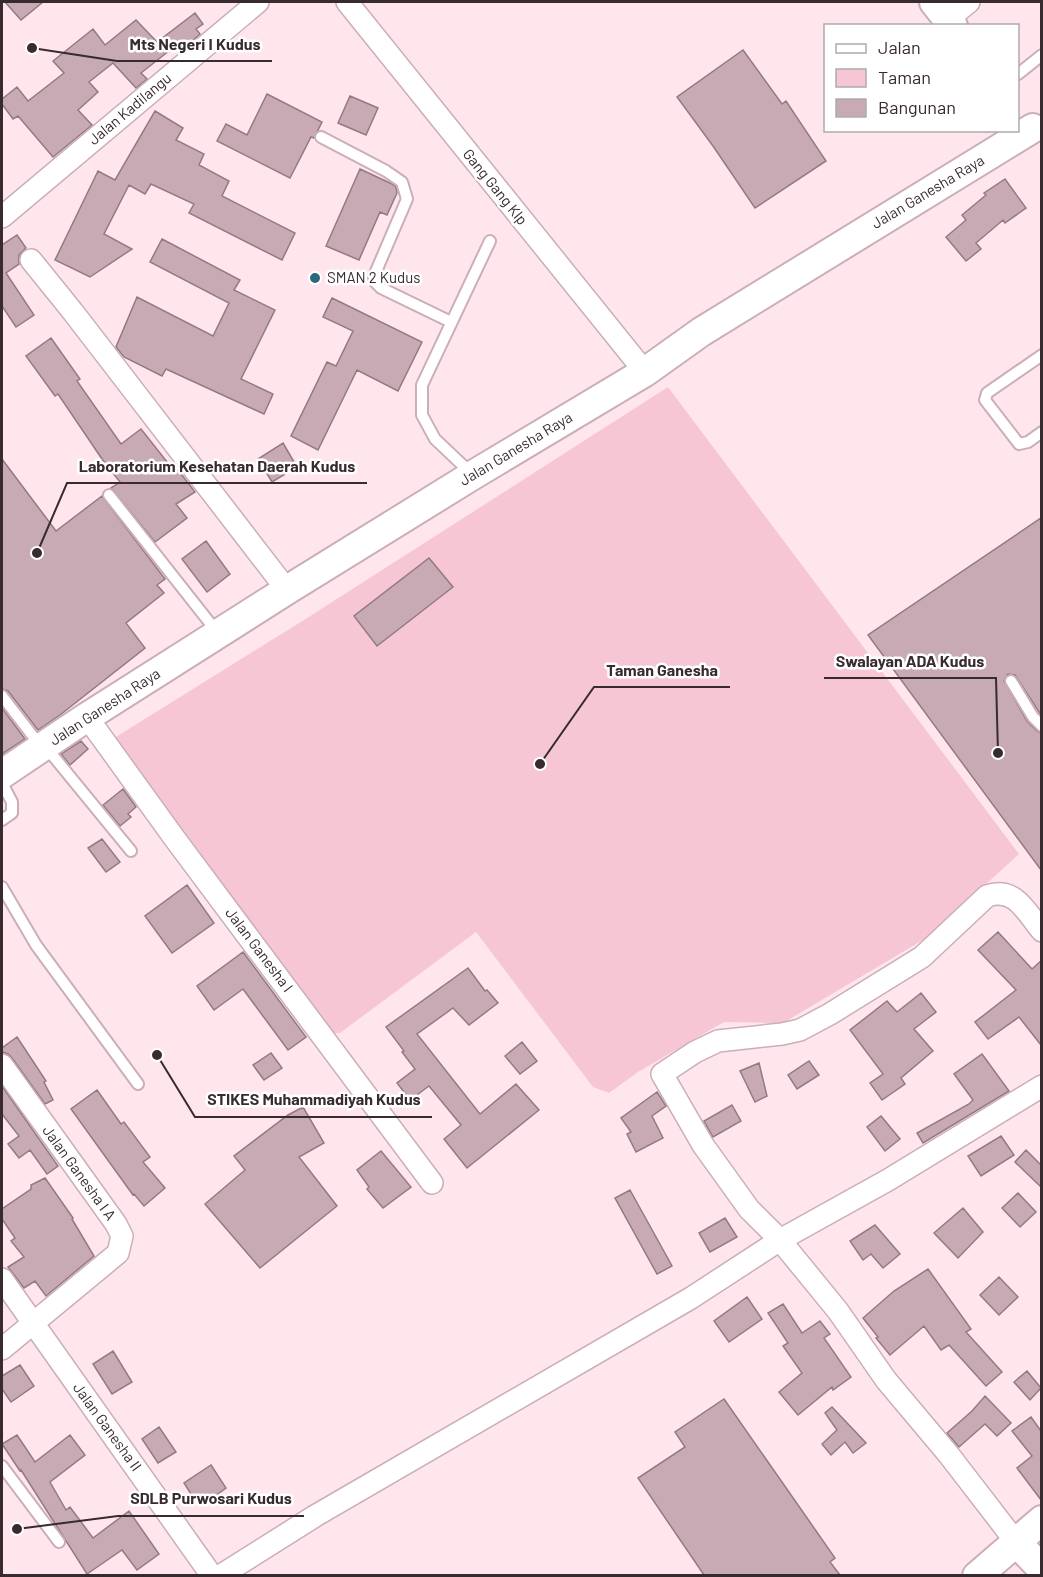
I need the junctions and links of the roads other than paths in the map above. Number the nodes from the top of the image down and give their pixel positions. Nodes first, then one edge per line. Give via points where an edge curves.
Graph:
1 (258, 2) edge
2 (347, 2) edge
3 (1041, 55) edge
4 (1019, 72) edge
5 (1018, 132) edge
6 (321, 137) dead end
7 (2, 217) edge
8 (490, 241) dead end
9 (31, 260) dead end
10 (451, 322) junction
11 (1041, 355) edge
12 (645, 372) junction
13 (1041, 432) edge
14 (473, 475) junction
15 (109, 495) dead end
16 (287, 590) junction
17 (219, 634) junction
18 (1011, 681) dead end
19 (2, 696) edge
20 (87, 717) junction
21 (1041, 726) edge
22 (43, 747) junction
23 (2, 774) edge
24 (2, 783) edge
25 (2, 820) edge
26 (130, 851) dead end
27 (2, 887) edge
28 (1041, 931) edge
29 (2, 1065) edge
30 (138, 1084) dead end
31 (1041, 1086) edge
32 (432, 1183) dead end
33 (780, 1240) junction
34 (2, 1280) edge
35 (33, 1324) junction
36 (2, 1350) edge
37 (2, 1466) edge
38 (1041, 1520) edge
39 (59, 1542) dead end
40 (1016, 1542) junction
41 (1041, 1569) edge
42 (212, 1575) edge
43 (220, 1575) edge
44 (977, 1575) edge

1 - 7 street, Jalan Kadilangu
2 - 12 street, Gang Gang Klp
3 - 4 lane
5 - 12 street, Jalan Ganesha Raya via 701,332
6 - 10 lane via 402,182 407,200 377,268 375,282
8 - 10 lane
9 - 16 street
10 - 14 lane via 422,385 422,415 435,439
11 - 13 lane via 987,393 986,400 1019,444
12 - 14 street, Jalan Ganesha Raya
14 - 16 street, Jalan Ganesha Raya
15 - 17 lane
16 - 17 street, Jalan Ganesha Raya
17 - 20 street, Jalan Ganesha Raya
18 - 21 lane
19 - 22 lane
20 - 22 street, Jalan Ganesha Raya
20 - 32 street, Jalan Ganesha I
22 - 23 street, Jalan Ganesha Raya
22 - 26 lane
24 - 25 lane via 12,802 12,813
27 - 30 lane via 36,945
28 - 33 street via 1008,894 987,896 922,957 830,1014 800,1030 718,1041 662,1074 703,1145 749,1209
29 - 35 street, Jalan Ganesha I A via 122,1236 118,1253
31 - 33 street via 888,1180
33 - 40 street
33 - 43 street via 692,1298
34 - 35 street, Jalan Ganesha II
35 - 36 street, Jalan Ganesha I A
35 - 42 street, Jalan Ganesha II
37 - 39 lane
38 - 40 street
40 - 41 street
40 - 44 street

